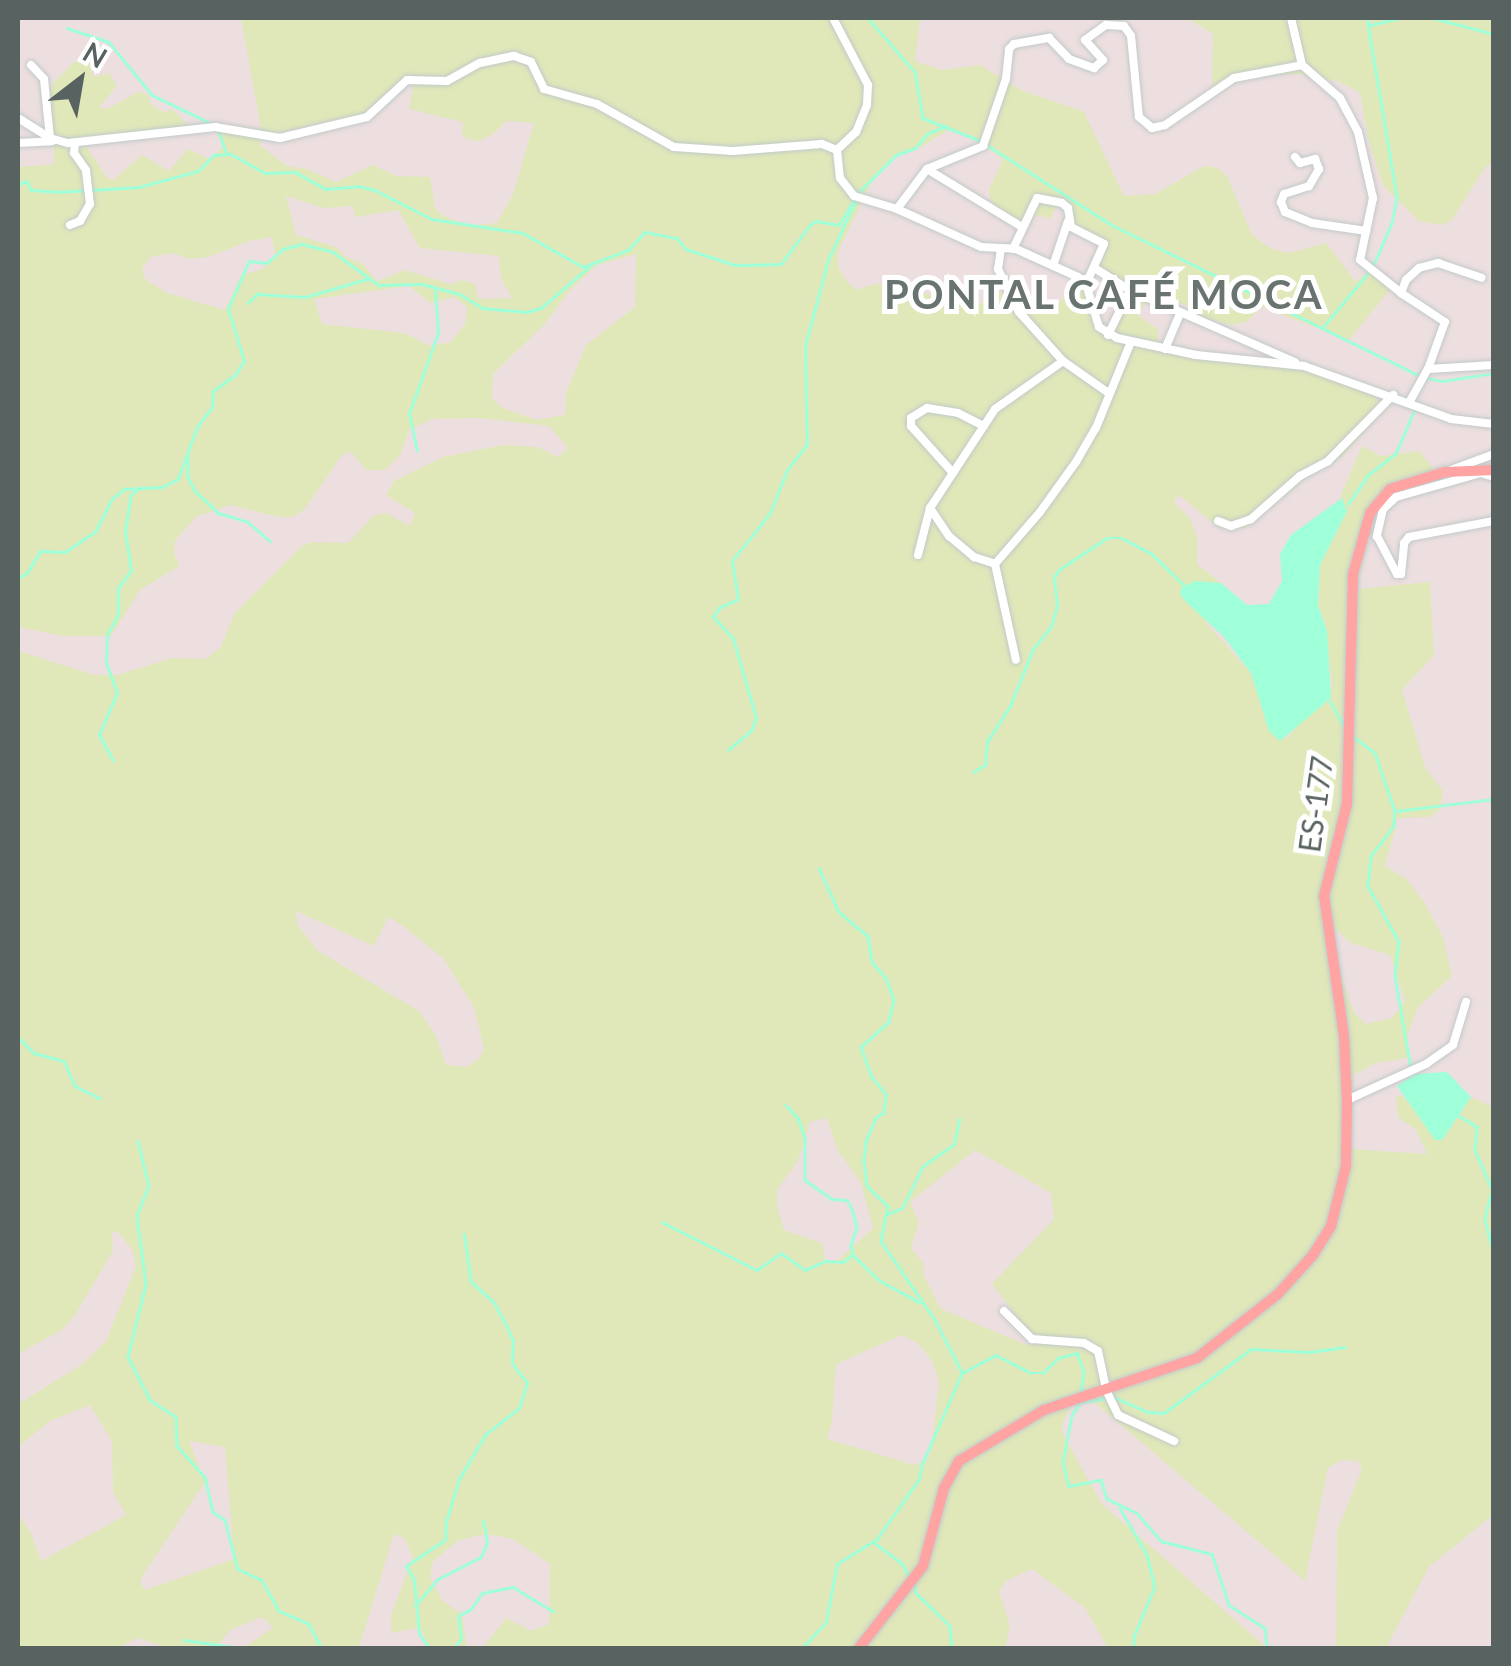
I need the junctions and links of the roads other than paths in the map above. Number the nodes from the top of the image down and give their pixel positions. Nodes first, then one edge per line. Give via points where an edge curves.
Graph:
1 (833, 18) edge
2 (1291, 18) edge
3 (31, 65) dead end
4 (1302, 65) junction
5 (18, 118) edge
6 (53, 139) junction
7 (18, 143) edge
8 (75, 143) junction
9 (837, 150) junction
10 (1296, 157) dead end
11 (927, 169) junction
12 (897, 208) junction
13 (1069, 217) junction
14 (70, 225) dead end
15 (1022, 227) junction
16 (1366, 231) junction
17 (1002, 248) junction
18 (1013, 249) junction
19 (1053, 266) junction
20 (1096, 269) junction
21 (1482, 278) dead end
22 (1086, 284) junction
23 (1130, 290) junction
24 (1402, 293) junction
25 (1180, 313) junction
26 (1108, 335) junction
27 (1131, 342) junction
28 (1165, 348) junction
29 (1062, 361) junction
30 (1494, 365) edge
31 (1304, 366) junction
32 (1425, 374) junction
33 (1110, 394) junction
34 (1393, 395) junction
35 (1410, 402) junction
36 (1494, 424) edge
37 (984, 426) junction
38 (1494, 454) edge
39 (1445, 472) junction
40 (953, 473) junction
41 (1481, 473) junction
42 (1494, 474) edge
43 (930, 508) junction
44 (1218, 521) dead end
45 (1494, 521) edge
46 (918, 555) dead end
47 (994, 564) junction
48 (1016, 660) dead end
49 (1466, 1002) dead end
50 (1347, 1100) junction
51 (1004, 1310) dead end
52 (1106, 1390) junction
53 (1174, 1441) dead end
54 (859, 1648) edge

1 - 9 street via 869,93 856,132
2 - 4 street
3 - 6 street via 42,74
4 - 11 street via 1234,78 1152,128 1138,118 1131,36 1124,26 1106,25 1086,40 1103,60 1094,68 1070,59 1049,38 1024,41 1008,49 1006,79 984,144
4 - 16 street via 1334,92 1358,132 1373,193
5 - 6 street
6 - 7 street
6 - 8 street
8 - 9 street via 215,127 280,138 360,119 406,80 447,81 501,56 531,62 544,89 597,104 674,147 734,151 822,144
8 - 14 street via 90,204
9 - 12 street via 846,190
10 - 16 street via 1300,163 1315,158 1319,169 1309,186 1284,194 1286,212
11 - 12 street
11 - 15 street
12 - 17 street via 981,248
13 - 15 street via 1062,204 1039,197
13 - 19 street
13 - 20 street via 1074,228 1104,244
15 - 18 street
16 - 24 street via 1362,263
17 - 18 street
17 - 29 street via 1002,284
18 - 19 street
19 - 22 street
20 - 22 street
20 - 23 street
21 - 24 street via 1426,264 1412,273
22 - 26 street via 1098,327
23 - 25 street
23 - 26 street
24 - 32 street via 1444,322
25 - 28 street
25 - 31 street
26 - 27 street
27 - 28 street
27 - 33 street
28 - 31 street
29 - 33 street
29 - 37 street via 995,409
30 - 32 street
31 - 34 street
32 - 35 street
33 - 47 street via 1076,462
34 - 35 street
34 - 44 street via 1328,461 1251,519 1231,526
35 - 36 street via 1464,423
37 - 40 street
37 - 40 street via 926,408 910,418
38 - 39 street
39 - 41 main road, ES-177 / ES-177
39 - 50 main road, ES-177 / ES-177 via 1402,482 1382,497 1370,513 1353,574 1346,804 1324,896
40 - 43 street
41 - 42 main road, ES-177
41 - 45 street via 1396,497 1383,509 1376,536 1401,574 1409,537
43 - 46 street
43 - 47 street via 949,536
47 - 48 street
49 - 50 street via 1453,1046
50 - 52 main road, ES-177 / ES-177 via 1346,1166 1331,1226 1302,1269 1215,1346 1176,1368
51 - 52 street via 1032,1339 1098,1350
52 - 53 street via 1124,1421
52 - 54 main road, ES-177 via 1044,1410 959,1461 944,1488 923,1566

